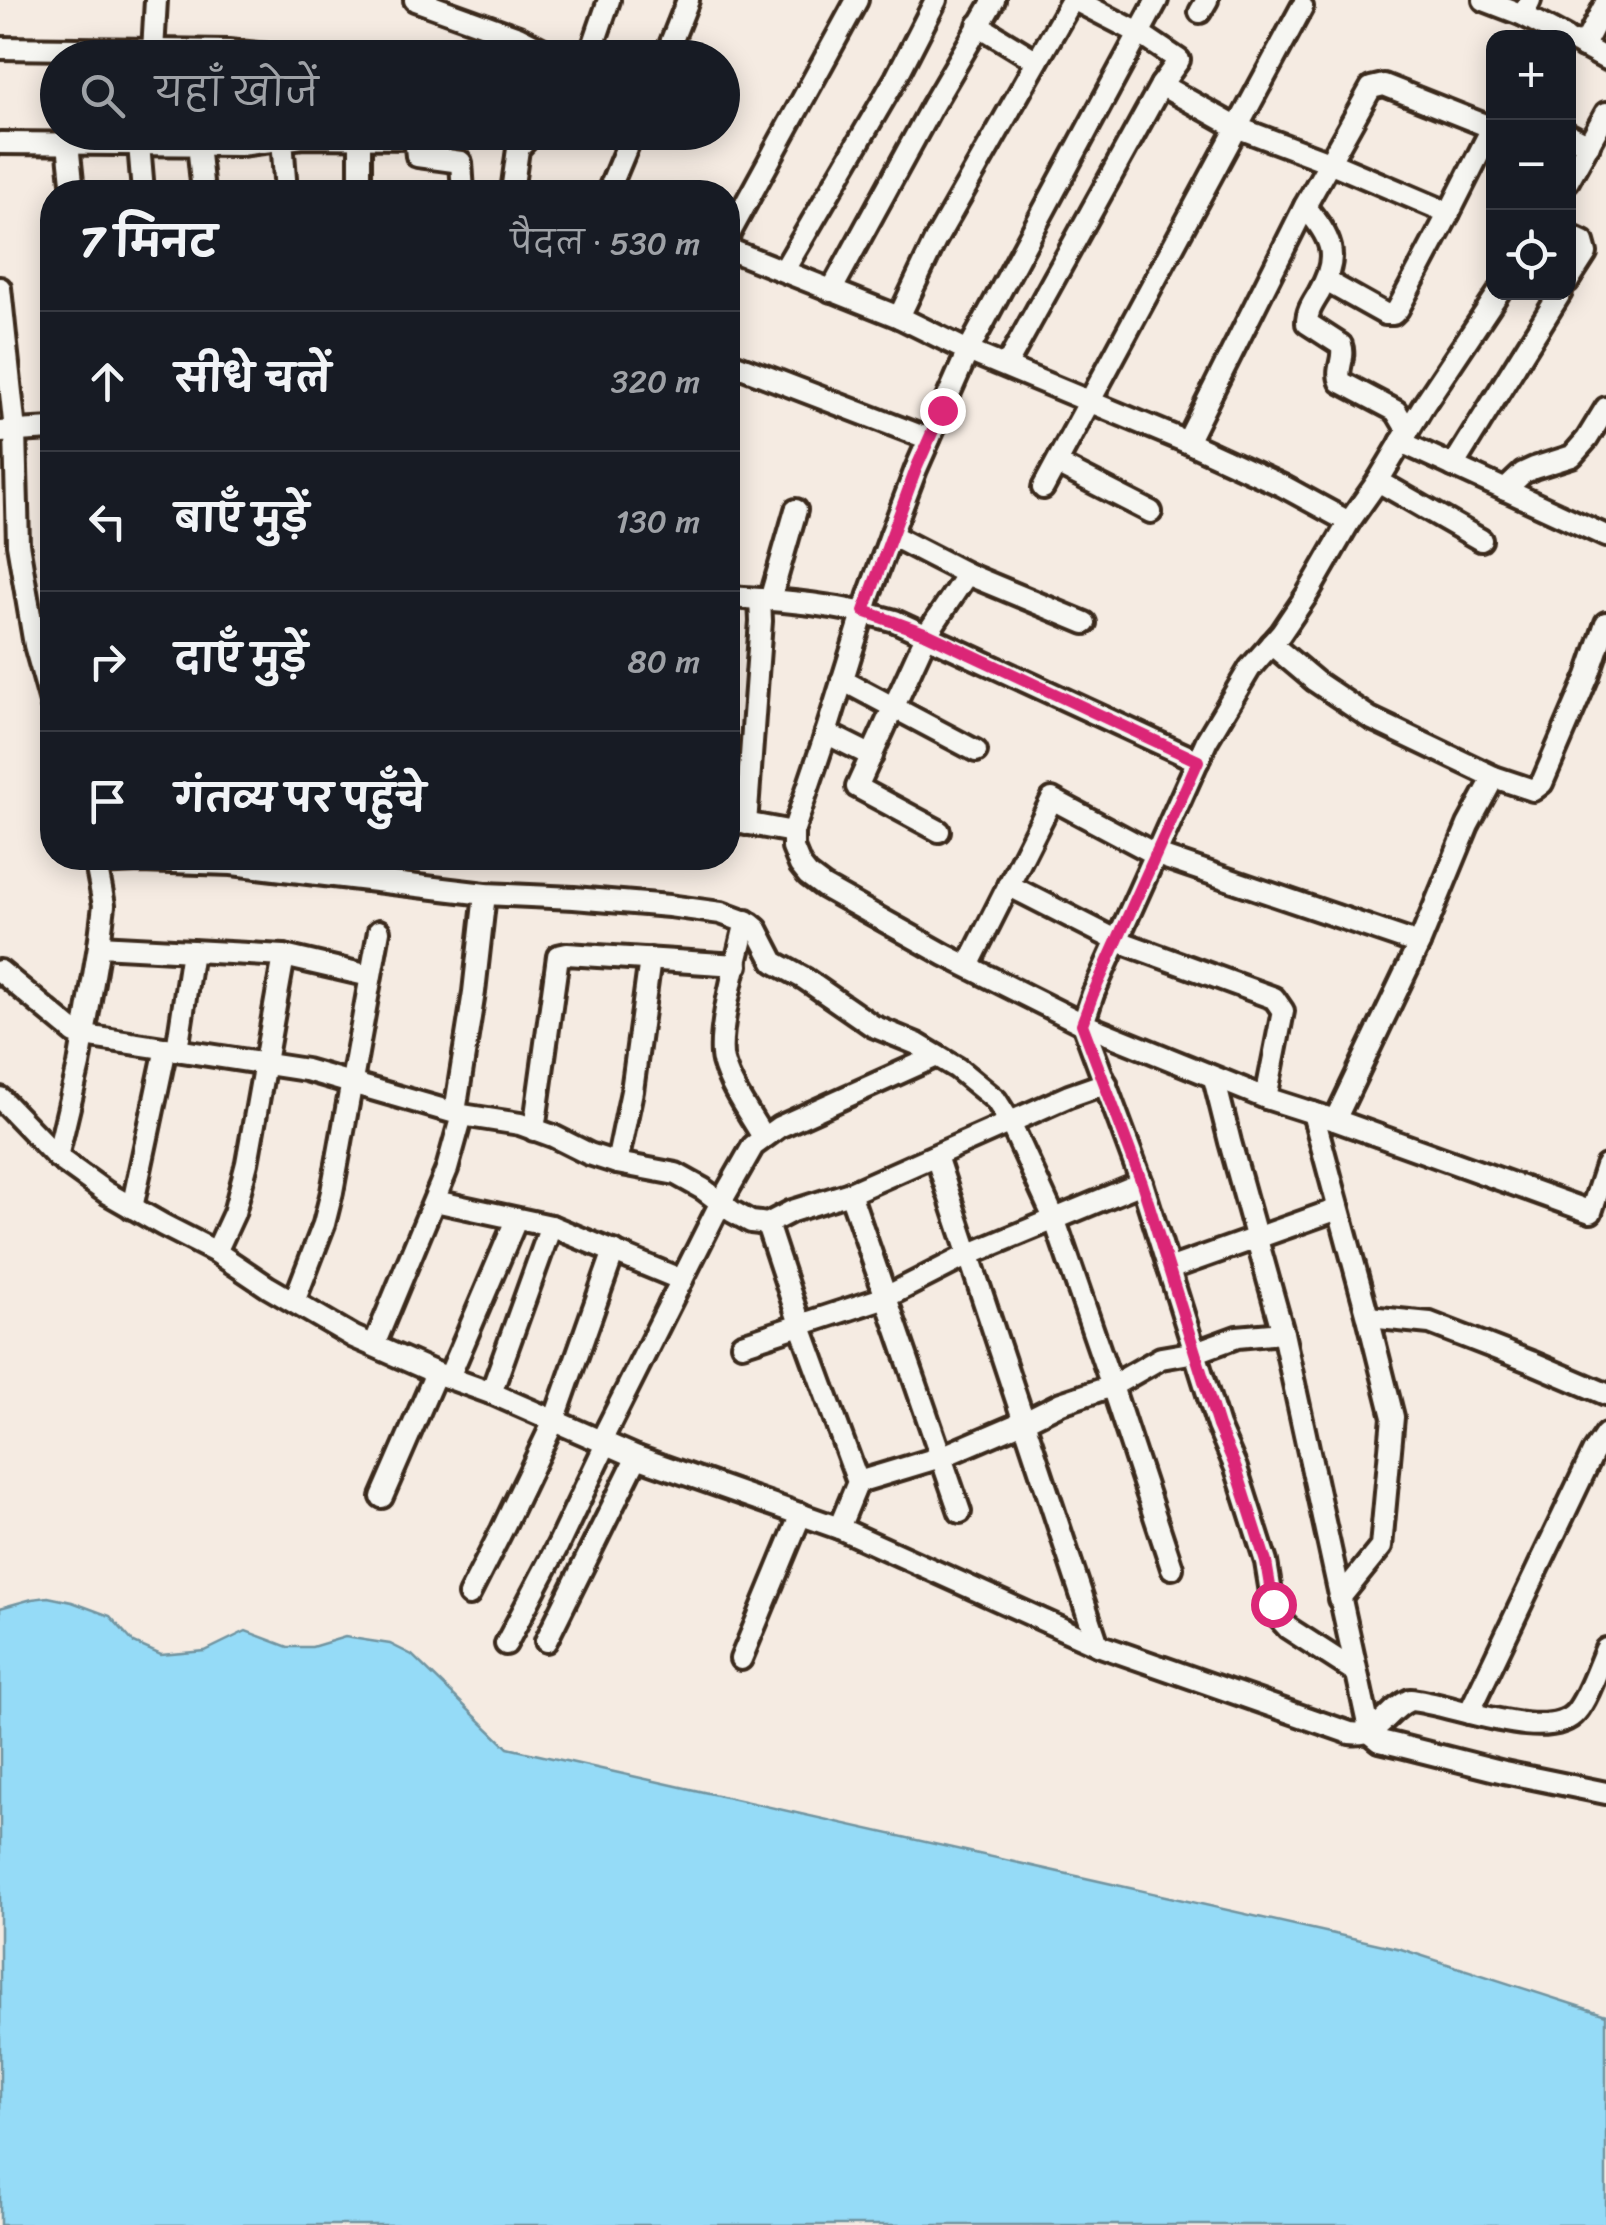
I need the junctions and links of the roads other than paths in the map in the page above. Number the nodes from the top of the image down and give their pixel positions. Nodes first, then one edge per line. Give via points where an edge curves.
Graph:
1 (156, 0) edge
2 (415, 0) edge
3 (609, 0) edge
4 (688, 0) edge
5 (857, 0) edge
6 (936, 0) edge
7 (994, 0) edge
8 (1074, 0) edge
9 (1157, 0) edge
10 (1484, 0) edge
11 (1606, 3) edge
12 (1302, 7) dead end
13 (1527, 7) edge
14 (978, 25) junction
15 (1557, 30) edge
16 (1138, 33) junction
17 (1576, 37) edge
18 (161, 40) edge
19 (524, 40) edge
20 (595, 40) edge
21 (671, 40) edge
22 (1576, 43) edge
23 (0, 48) edge
24 (40, 49) edge
25 (1606, 59) edge
26 (1037, 61) junction
27 (1160, 85) junction
28 (1606, 114) edge
29 (1486, 124) edge
30 (1236, 127) junction
31 (1486, 138) edge
32 (1576, 138) edge
33 (0, 142) edge
34 (40, 143) edge
35 (1589, 145) junction
36 (69, 150) edge
37 (140, 150) edge
38 (199, 150) edge
39 (283, 150) edge
40 (360, 150) edge
41 (416, 150) edge
42 (518, 150) edge
43 (626, 150) edge
44 (1328, 162) junction
45 (1576, 168) edge
46 (72, 180) edge
47 (142, 180) edge
48 (202, 180) edge
49 (285, 180) edge
50 (360, 180) edge
51 (462, 180) edge
52 (514, 180) edge
53 (613, 180) edge
54 (1305, 206) junction
55 (1450, 213) junction
56 (740, 214) edge
57 (1576, 239) edge
58 (740, 254) edge
59 (1576, 269) edge
60 (784, 270) junction
61 (1326, 281) junction
62 (0, 288) edge
63 (831, 291) junction
64 (1494, 300) edge
65 (1556, 300) edge
66 (899, 316) junction
67 (968, 351) junction
68 (1006, 366) junction
69 (740, 367) edge
70 (1089, 400) junction
71 (1606, 408) edge
72 (40, 430) edge
73 (8, 432) edge
74 (1405, 437) junction
75 (929, 439) junction
76 (1187, 442) junction
77 (1057, 464) junction
78 (1453, 466) junction
79 (1378, 481) junction
80 (1044, 488) dead end
81 (1505, 490) junction
82 (796, 510) dead end
83 (1151, 512) dead end
84 (1349, 522) junction
85 (9, 532) edge
86 (891, 535) junction
87 (1606, 536) edge
88 (1481, 540) dead end
89 (967, 574) junction
90 (740, 598) edge
91 (765, 599) junction
92 (864, 611) junction
93 (1085, 623) dead end
94 (1606, 623) edge
95 (927, 634) junction
96 (1271, 644) junction
97 (40, 660) edge
98 (842, 680) junction
99 (894, 708) junction
100 (826, 733) junction
101 (976, 751) dead end
102 (872, 756) junction
103 (1198, 761) junction
104 (1494, 777) junction
105 (740, 797) edge
106 (740, 823) edge
107 (939, 831) dead end
108 (793, 832) junction
109 (1156, 855) junction
110 (97, 870) edge
111 (283, 870) edge
112 (1008, 885) junction
113 (486, 894) junction
114 (746, 922) junction
115 (379, 931) dead end
116 (1118, 941) junction
117 (1419, 944) junction
118 (99, 946) junction
119 (192, 951) junction
120 (284, 956) junction
121 (650, 960) junction
122 (968, 964) junction
123 (736, 966) junction
124 (0, 971) edge
125 (370, 976) junction
126 (1082, 1024) junction
127 (84, 1036) junction
128 (172, 1049) junction
129 (938, 1056) junction
130 (264, 1064) junction
131 (1214, 1078) junction
132 (351, 1082) junction
133 (1106, 1083) junction
134 (0, 1098) edge
135 (1266, 1098) junction
136 (1312, 1113) junction
137 (458, 1114) junction
138 (1335, 1120) junction
139 (1010, 1122) junction
140 (534, 1130) junction
141 (763, 1137) junction
142 (936, 1156) junction
143 (57, 1157) junction
144 (617, 1163) junction
145 (1606, 1166) edge
146 (1142, 1183) junction
147 (850, 1193) junction
148 (435, 1200) junction
149 (720, 1202) junction
150 (132, 1208) junction
151 (1338, 1209) junction
152 (1054, 1218) junction
153 (516, 1220) junction
154 (767, 1224) junction
155 (552, 1226) junction
156 (1256, 1238) junction
157 (614, 1251) junction
158 (216, 1252) junction
159 (968, 1255) junction
160 (1170, 1269) junction
161 (682, 1280) junction
162 (886, 1297) junction
163 (294, 1302) junction
164 (1368, 1317) junction
165 (800, 1324) junction
166 (1283, 1333) junction
167 (742, 1344) dead end
168 (374, 1345) junction
169 (1196, 1352) junction
170 (443, 1375) junction
171 (1112, 1386) junction
172 (490, 1393) junction
173 (1606, 1394) edge
174 (554, 1422) junction
175 (1023, 1422) junction
176 (1606, 1434) edge
177 (604, 1442) junction
178 (637, 1457) junction
179 (941, 1458) junction
180 (858, 1482) junction
181 (382, 1497) dead end
182 (960, 1512) dead end
183 (801, 1514) junction
184 (840, 1528) junction
185 (1172, 1568) dead end
186 (468, 1595) dead end
187 (1340, 1598) junction
188 (546, 1641) dead end
189 (506, 1644) dead end
190 (1098, 1645) junction
191 (1606, 1649) edge
192 (741, 1660) dead end
193 (1356, 1672) junction
194 (1470, 1713) junction
195 (1370, 1733) junction
196 (1606, 1794) edge

1 - 18 street
2 - 19 street
3 - 20 street
4 - 21 street
5 - 56 street
6 - 60 street
7 - 14 street
8 - 16 street
8 - 26 street
9 - 16 street
10 - 13 street
11 - 17 street
12 - 30 street
13 - 15 street
14 - 26 street
14 - 63 street
16 - 27 street via 1178,60
16 - 67 street
22 - 25 street
23 - 24 street
26 - 66 street
27 - 30 street
27 - 68 street
28 - 35 street
29 - 44 street via 1376,86
30 - 44 street
30 - 70 street
31 - 55 street
32 - 35 street
33 - 34 street
35 - 45 street
36 - 46 street
37 - 47 street
38 - 48 street
39 - 49 street
40 - 50 street
41 - 51 street via 417,156 461,162
42 - 52 street
43 - 53 street
44 - 54 street
44 - 55 street
54 - 61 street via 1331,245
54 - 76 street
55 - 61 street via 1393,314
57 - 59 street via 1586,253
58 - 60 street
60 - 63 street
61 - 74 street via 1307,322 1341,346 1341,382 1396,410
62 - 73 street
63 - 66 street
64 - 74 street
65 - 78 street
66 - 67 street
67 - 68 street
67 - 75 street
68 - 70 street
69 - 75 street
70 - 76 street
70 - 77 street
71 - 81 street via 1572,456 1534,468
72 - 73 street
73 - 85 street
74 - 78 street
74 - 79 street
75 - 86 street
76 - 84 street
77 - 80 street
77 - 83 street
78 - 81 street
79 - 84 street
79 - 88 street
81 - 87 street
82 - 91 street
84 - 96 street
85 - 97 street via 18,544
86 - 89 street
86 - 92 street
89 - 93 street
89 - 95 street
90 - 91 street
91 - 92 street
91 - 105 street
92 - 95 street
92 - 98 street
94 - 104 street via 1542,783 1529,790
95 - 99 street
95 - 103 street
96 - 103 street via 1250,668
96 - 104 street via 1370,718
98 - 99 street
98 - 100 street
99 - 101 street
99 - 102 street
100 - 102 street
100 - 108 street
102 - 107 street via 857,786
103 - 109 street
104 - 117 street
106 - 108 street
108 - 122 street via 793,848 808,875
109 - 112 street via 1052,798
109 - 116 street
109 - 117 street
110 - 118 street via 104,906
111 - 113 street
112 - 116 street
112 - 122 street
113 - 114 street via 669,906
113 - 137 street
114 - 123 street
114 - 129 street via 774,962 873,1026
115 - 125 street
116 - 126 street
116 - 135 street via 1274,998 1283,1011
117 - 138 street
118 - 119 street
118 - 127 street
119 - 120 street
119 - 128 street
120 - 125 street
120 - 130 street
121 - 123 street
121 - 140 street via 558,956
121 - 144 street
122 - 126 street
123 - 141 street via 722,1056
124 - 127 street
125 - 132 street
126 - 131 street
126 - 133 street
127 - 128 street
127 - 143 street
128 - 130 street
128 - 150 street
129 - 139 street via 996,1100
129 - 141 street
130 - 132 street
130 - 158 street via 247,1163
131 - 135 street
131 - 156 street
132 - 137 street
132 - 163 street via 324,1224
133 - 139 street
133 - 146 street
134 - 143 street
135 - 136 street
136 - 138 street
136 - 151 street
137 - 140 street
137 - 148 street
138 - 145 street via 1591,1212
139 - 142 street
139 - 152 street
140 - 144 street
141 - 149 street
142 - 147 street
142 - 159 street
143 - 150 street
144 - 149 street via 676,1174
146 - 152 street
146 - 160 street
147 - 154 street
147 - 162 street
148 - 153 street
148 - 168 street
149 - 154 street
149 - 161 street
150 - 158 street
151 - 156 street
151 - 164 street
152 - 159 street
152 - 171 street
153 - 155 street
153 - 170 street
154 - 165 street
155 - 157 street
155 - 172 street
156 - 160 street
156 - 166 street
157 - 161 street
157 - 174 street
158 - 163 street
159 - 162 street
159 - 175 street
160 - 169 street
161 - 177 street
162 - 165 street
162 - 179 street
163 - 168 street
164 - 173 street via 1430,1323
164 - 187 street via 1392,1417 1382,1547
165 - 167 street
165 - 180 street
166 - 169 street via 1237,1336
166 - 187 street
168 - 170 street
169 - 171 street via 1161,1358
169 - 193 street via 1278,1617
170 - 172 street
170 - 181 street
171 - 175 street
171 - 185 street
172 - 174 street
174 - 177 street
174 - 186 street
175 - 179 street
175 - 190 street
176 - 194 street
177 - 178 street
177 - 189 street
178 - 183 street
178 - 188 street
179 - 180 street
179 - 182 street
180 - 184 street
183 - 184 street
183 - 192 street
184 - 190 street
187 - 193 street
190 - 195 street via 1350,1733
191 - 194 street via 1576,1712 1561,1722 1519,1724
193 - 195 street
194 - 195 street via 1410,1700
195 - 196 street via 1397,1746

